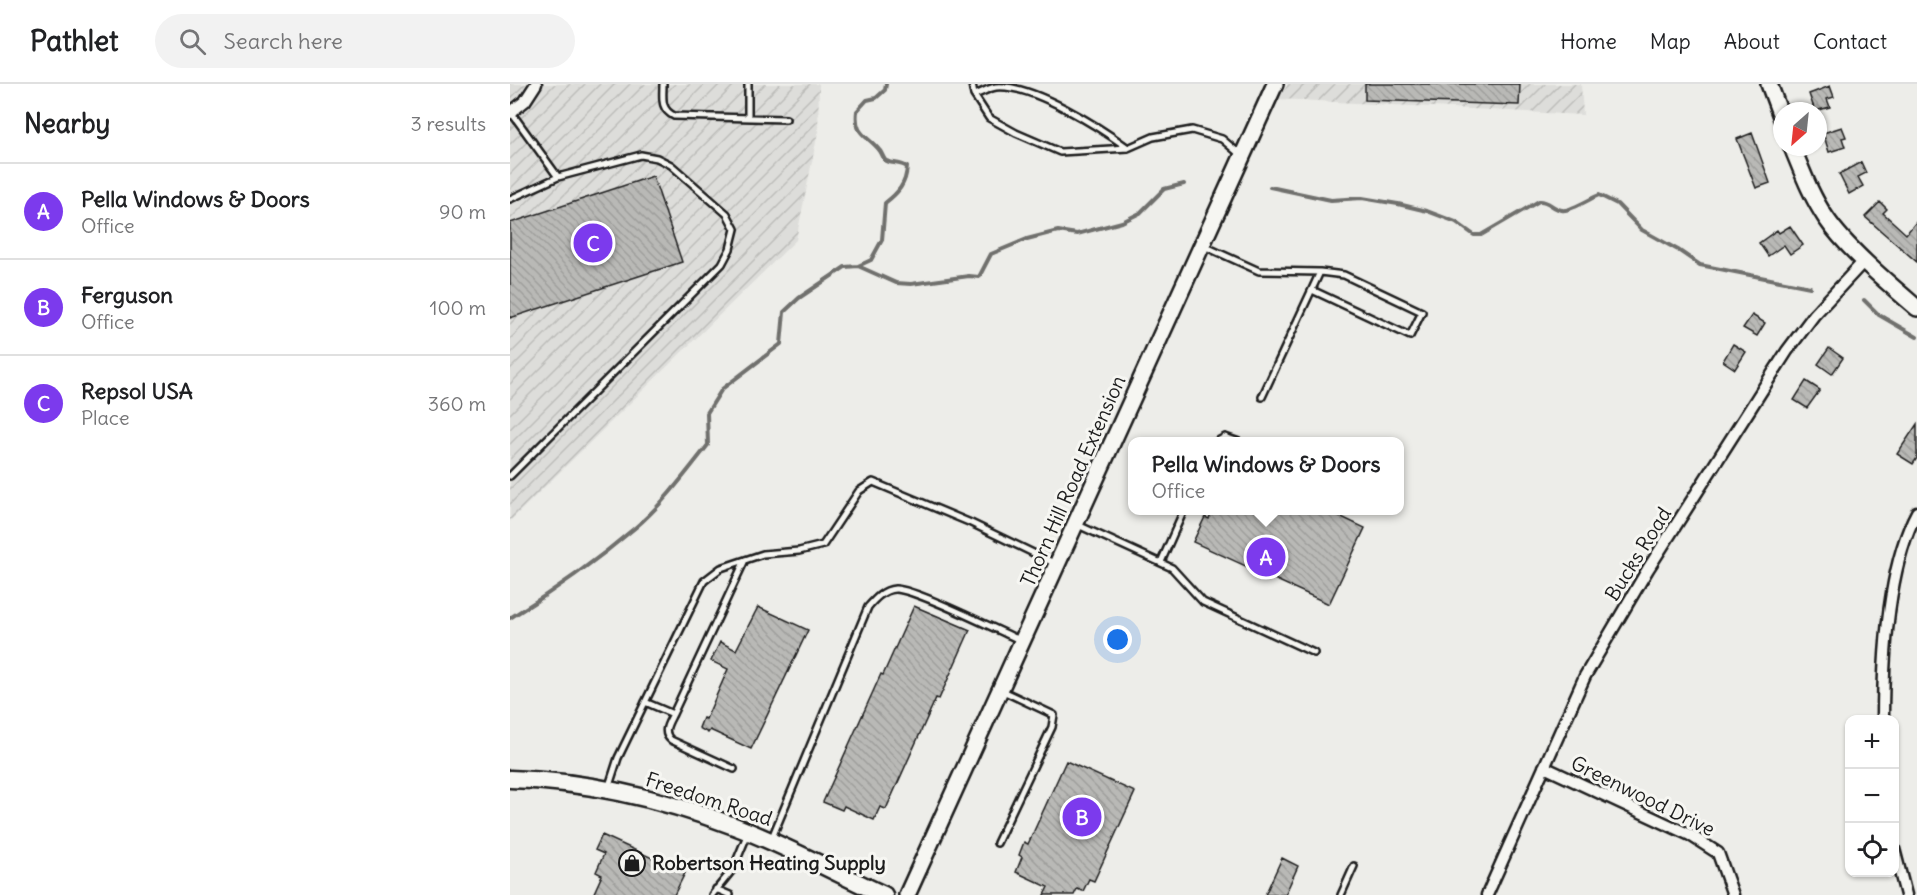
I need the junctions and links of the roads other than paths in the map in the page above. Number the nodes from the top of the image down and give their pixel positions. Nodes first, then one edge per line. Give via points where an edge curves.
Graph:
1 (536, 84) edge
2 (663, 84) edge
3 (748, 84) edge
4 (972, 84) edge
5 (1275, 84) edge
6 (1769, 84) edge
7 (974, 95) junction
8 (1776, 102) edge
9 (511, 113) edge
10 (748, 118) junction
11 (786, 119) dead end
12 (1128, 148) junction
13 (1243, 156) junction
14 (1796, 156) edge
15 (558, 177) junction
16 (510, 199) edge
17 (1203, 245) junction
18 (1865, 260) junction
19 (1320, 272) junction
20 (1312, 290) junction
21 (1917, 308) edge
22 (1262, 397) dead end
23 (510, 476) edge
24 (1917, 512) edge
25 (1182, 515) edge
26 (1077, 524) junction
27 (745, 560) junction
28 (1161, 562) junction
29 (1058, 565) junction
30 (1024, 642) junction
31 (1314, 653) dead end
32 (1001, 690) junction
33 (645, 702) junction
34 (673, 714) junction
35 (1883, 715) edge
36 (1544, 767) junction
37 (734, 769) dead end
38 (510, 779) edge
39 (608, 790) junction
40 (748, 832) junction
41 (770, 841) junction
42 (997, 843) dead end
43 (1354, 866) dead end
44 (1899, 868) edge
45 (716, 889) junction
46 (712, 895) edge
47 (730, 895) edge
48 (884, 895) edge
49 (907, 895) edge
50 (1341, 895) edge
51 (1487, 895) edge
52 (1733, 895) edge
53 (1906, 895) edge

1 - 9 street
2 - 10 lane via 663,106 674,116
3 - 10 lane
4 - 7 lane
5 - 13 street, Thorn Hill Road Extension
6 - 8 street
7 - 12 lane via 996,87 1030,92 1105,131
7 - 12 lane via 989,118 1060,152
9 - 15 lane
10 - 11 lane
12 - 13 lane via 1153,137 1192,130 1222,139
13 - 17 street, Thorn Hill Road Extension
14 - 18 street via 1826,218
15 - 16 lane
15 - 23 lane via 641,155 657,158 672,165 727,214 735,229 722,264
17 - 19 lane via 1259,271
17 - 26 street, Thorn Hill Road Extension
18 - 21 street
18 - 36 street, Bucks Road via 1797,337 1648,569 1585,676
19 - 20 lane
19 - 20 lane via 1344,275 1422,312 1410,336
20 - 22 lane
24 - 35 street via 1894,584
25 - 28 lane
26 - 28 lane
26 - 29 street, Thorn Hill Road Extension
27 - 29 lane via 823,545 859,491 873,482
27 - 33 lane via 721,568 704,580
27 - 34 lane
28 - 31 lane via 1172,568 1203,602
29 - 30 street, Thorn Hill Road Extension
30 - 32 street, Thorn Hill Road Extension
30 - 41 lane via 915,594 896,589 879,595 868,607
32 - 42 lane via 1054,715 1052,727
32 - 49 street, Thorn Hill Road Extension
33 - 34 lane
33 - 39 lane via 618,758
34 - 37 lane via 666,731 671,740
36 - 51 street, Bucks Road
36 - 52 street, Greenwood Drive via 1690,835 1718,853
38 - 39 main road, Freedom Road
39 - 40 main road, Freedom Road via 684,809
40 - 41 main road, Freedom Road
40 - 45 lane via 733,869
41 - 48 main road, Freedom Road
43 - 50 lane
44 - 53 street
45 - 46 lane
45 - 47 lane

